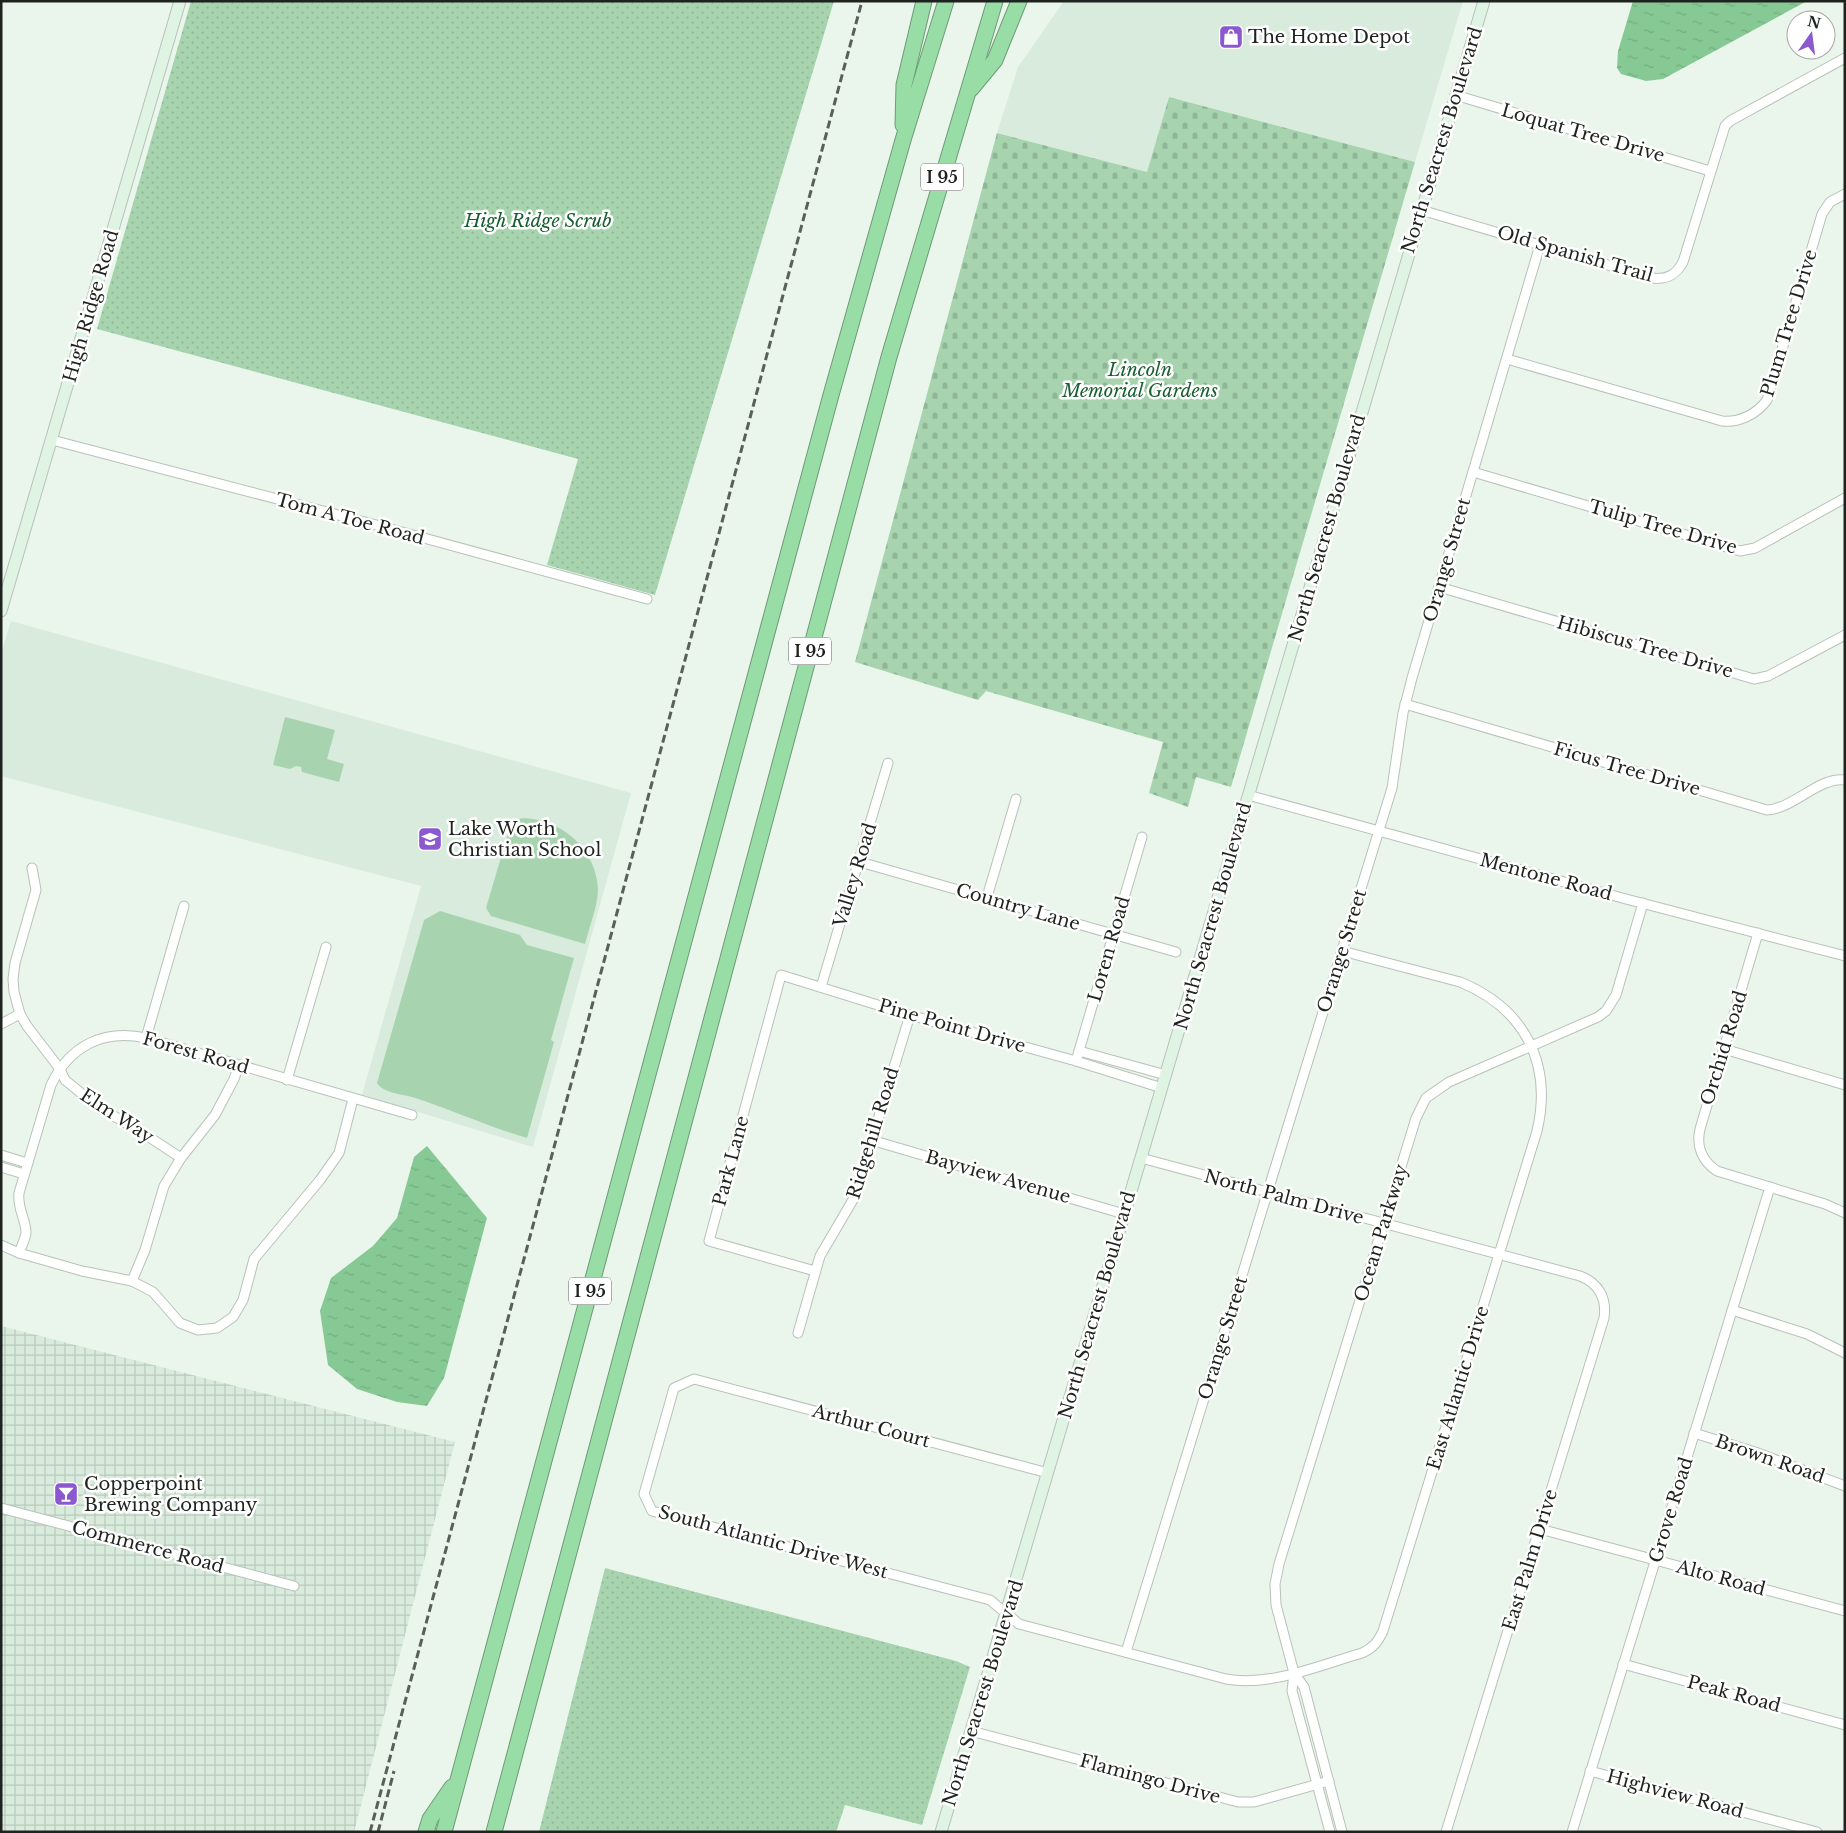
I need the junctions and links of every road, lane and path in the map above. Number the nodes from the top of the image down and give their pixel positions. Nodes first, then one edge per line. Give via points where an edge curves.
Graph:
1 (180, 1) edge
2 (924, 1) edge
3 (946, 1) edge
4 (995, 1) edge
5 (1019, 1) edge
6 (1484, 1) edge
7 (1845, 58) edge
8 (1455, 95) junction
9 (966, 96) junction
10 (903, 140) junction
11 (1710, 171) junction
12 (1845, 194) edge
13 (1422, 210) junction
14 (1540, 245) junction
15 (1507, 359) junction
16 (52, 440) junction
17 (1473, 472) junction
18 (1845, 498) edge
19 (1439, 587) junction
20 (647, 599) dead end
21 (1, 611) edge
22 (1845, 635) edge
23 (1405, 704) junction
24 (888, 763) dead end
25 (1845, 780) edge
26 (1248, 796) junction
27 (1016, 799) dead end
28 (1379, 830) junction
29 (1142, 836) dead end
30 (860, 862) junction
31 (32, 868) dead end
32 (987, 897) junction
33 (1643, 903) junction
34 (184, 906) dead end
35 (1758, 933) junction
36 (1114, 935) junction
37 (326, 947) dead end
38 (1342, 951) junction
39 (1176, 952) dead end
40 (1845, 956) edge
41 (781, 975) joint
42 (821, 987) junction
43 (20, 1014) junction
44 (910, 1015) junction
45 (1, 1024) edge
46 (146, 1038) junction
47 (1531, 1046) junction
48 (1724, 1049) junction
49 (1079, 1050) junction
50 (1076, 1061) junction
51 (1128, 1064) junction
52 (239, 1065) junction
53 (60, 1069) junction
54 (1166, 1075) junction
55 (1124, 1076) junction
56 (287, 1080) junction
57 (1845, 1085) edge
58 (1162, 1088) junction
59 (352, 1099) junction
60 (412, 1115) dead end
61 (871, 1140) junction
62 (1, 1155) edge
63 (180, 1158) junction
64 (1141, 1158) junction
65 (27, 1163) junction
66 (1, 1167) edge
67 (24, 1174) junction
68 (1770, 1187) junction
69 (1268, 1192) junction
70 (1845, 1212) edge
71 (1124, 1214) junction
72 (1384, 1224) junction
73 (1, 1245) edge
74 (19, 1253) junction
75 (1499, 1254) junction
76 (815, 1271) junction
77 (132, 1281) junction
78 (1598, 1289) joint
79 (1732, 1310) junction
80 (798, 1332) dead end
81 (1845, 1353) edge
82 (694, 1378) joint
83 (1694, 1433) junction
84 (1048, 1473) junction
85 (1845, 1486) edge
86 (1, 1508) edge
87 (1540, 1529) junction
88 (1655, 1560) junction
89 (294, 1586) dead end
90 (1845, 1611) edge
91 (1007, 1613) junction
92 (1126, 1652) junction
93 (1623, 1664) junction
94 (1294, 1673) junction
95 (1845, 1725) edge
96 (971, 1731) junction
97 (1590, 1771) junction
98 (459, 1777) junction
99 (1329, 1781) junction
100 (1318, 1784) junction
101 (426, 1832) edge
102 (444, 1832) edge
103 (494, 1832) edge
104 (941, 1832) edge
105 (1330, 1832) edge
106 (1342, 1832) edge
107 (1446, 1832) edge
108 (1572, 1832) edge
109 (1817, 1832) edge

1 - 16 street, High Ridge Road
2 - 10 highway via 904,85
3 - 10 highway, I 95
4 - 9 highway, I 95
5 - 9 highway via 995,60
6 - 8 street, North Seacrest Boulevard
7 - 11 street, Old Spanish Trail via 1730,121 1722,133
8 - 11 street, Loquat Tree Drive
8 - 13 street, North Seacrest Boulevard
9 - 103 highway, I 95 via 884,375
10 - 98 highway, I 95
11 - 14 street, Old Spanish Trail via 1683,262 1667,278 1652,278
12 - 15 street, Plum Tree Drive via 1830,202 1822,214 1766,400 1756,411 1737,421 1722,421
13 - 14 street, Old Spanish Trail
13 - 26 street, North Seacrest Boulevard
14 - 15 street, Orange Street
15 - 17 street, Orange Street
16 - 20 street, Tom A Toe Road
16 - 21 street, High Ridge Road
17 - 18 street, Tulip Tree Drive via 1740,551 1755,548
17 - 19 street, Orange Street
19 - 22 street, Hibiscus Tree Drive via 1754,680 1768,676
19 - 23 street, Orange Street
23 - 25 street, Ficus Tree Drive via 1767,810 1781,807 1832,780
23 - 28 street, Orange Street via 1395,771
24 - 30 street, Valley Road
26 - 28 street, Mentone Road
26 - 54 street, North Seacrest Boulevard
27 - 32 street
28 - 33 street, Mentone Road
28 - 38 street, Orange Street
29 - 36 street, Loren Road
30 - 32 street, Country Lane
30 - 42 street, Valley Road
31 - 43 street, Elm Way via 36,890 13,979
32 - 36 street, Country Lane
33 - 35 street, Mentone Road
33 - 47 street, Ocean Parkway via 1619,987 1606,1011
34 - 46 street
35 - 40 street, Mentone Road
35 - 48 street, Orchid Road
36 - 39 street, Country Lane
36 - 49 street, Loren Road
37 - 56 street
38 - 47 street, East Atlantic Drive via 1475,988 1509,1013
38 - 69 street, Orange Street
41 - 42 street, Pine Point Drive
41 - 76 street, Park Lane via 709,1241
42 - 44 street, Pine Point Drive
43 - 45 street
43 - 53 street, Elm Way
44 - 50 street, Pine Point Drive
44 - 61 street, Ridgehill Road
46 - 52 street, Forest Road
46 - 53 street, Forest Road via 120,1035 96,1040 74,1053
47 - 72 street, Ocean Parkway via 1449,1082 1426,1098 1416,1118
47 - 75 street, East Atlantic Drive via 1541,1081 1541,1114
48 - 57 street
48 - 68 street, Orchid Road via 1698,1136 1700,1150 1707,1162 1724,1174
49 - 50 street, Loren Road
49 - 51 street
50 - 55 street, Pine Point Drive
51 - 54 street
51 - 55 street
52 - 56 street, Forest Road
52 - 63 street via 215,1115
53 - 63 street, Elm Way via 65,1080 98,1106
53 - 65 street, Forest Road via 51,1085
54 - 58 street, North Seacrest Boulevard
55 - 58 street, Pine Point Drive
56 - 59 street, Forest Road
58 - 64 street, North Seacrest Boulevard
59 - 60 street, Forest Road
59 - 77 street via 339,1153 254,1259 243,1300 232,1317 217,1328 198,1330 180,1323 153,1292
61 - 71 street, Bayview Avenue
61 - 76 street, Ridgehill Road via 854,1198
62 - 65 street
63 - 77 street via 164,1186
64 - 69 street, North Palm Drive
64 - 71 street, North Seacrest Boulevard
65 - 67 street, Forest Road
66 - 67 street
67 - 74 street, Forest Road via 18,1200 26,1233
68 - 70 street
68 - 79 street, Grove Road
69 - 72 street, North Palm Drive
69 - 92 street, Orange Street
71 - 84 street, North Seacrest Boulevard
72 - 75 street, North Palm Drive
72 - 94 street, Ocean Parkway via 1274,1584 1276,1605
73 - 74 street
74 - 77 street via 82,1272
75 - 78 street, North Palm Drive via 1580,1276
75 - 94 street, East Atlantic Drive via 1380,1638 1362,1653
76 - 80 street, Ridgehill Road
78 - 87 street, East Palm Drive via 1605,1303 1604,1318
79 - 81 street via 1807,1334
79 - 83 street, Grove Road
82 - 84 street, Arthur Court
82 - 91 street, South Atlantic Drive West via 674,1388 644,1494 652,1511 990,1600
83 - 85 street, Brown Road
83 - 88 street, Grove Road
84 - 91 street, North Seacrest Boulevard
86 - 89 street, Commerce Road
87 - 88 street, Alto Road
87 - 107 street, East Palm Drive
88 - 90 street, Alto Road
88 - 93 street, Grove Road
91 - 92 street, East Atlantic Drive via 1019,1624
91 - 96 street, North Seacrest Boulevard
92 - 94 street, East Atlantic Drive via 1236,1681 1257,1681
93 - 95 street, Peak Road
93 - 97 street, Grove Road
94 - 99 street, Ocean Parkway via 1304,1687
94 - 100 street, Ocean Parkway via 1292,1691
96 - 100 street, Flamingo Drive via 1238,1802 1254,1802
96 - 104 street, North Seacrest Boulevard
97 - 108 street, Grove Road
97 - 109 street, Highview Road
98 - 101 highway via 430,1820
98 - 102 highway, I 95
99 - 100 street, Flamingo Drive
99 - 106 street, Ocean Parkway
100 - 105 street, Ocean Parkway

